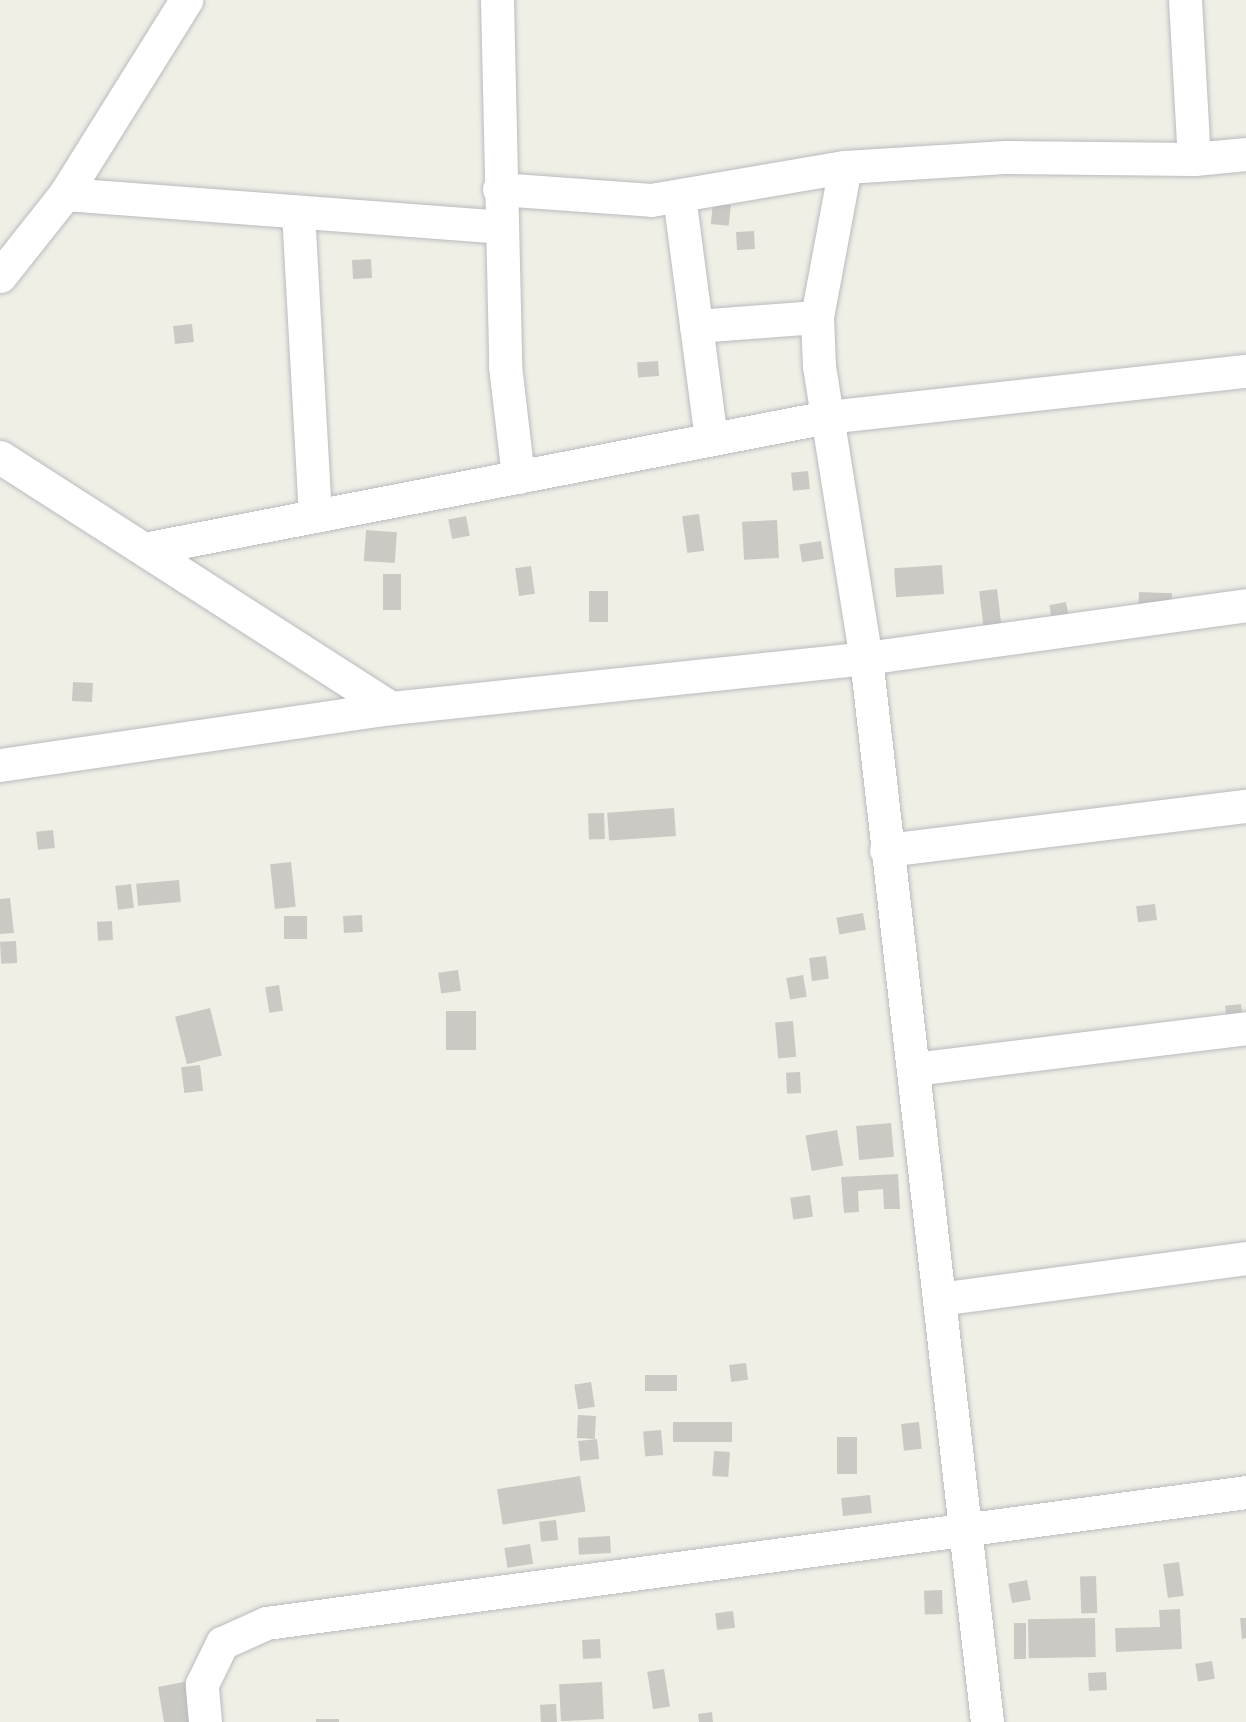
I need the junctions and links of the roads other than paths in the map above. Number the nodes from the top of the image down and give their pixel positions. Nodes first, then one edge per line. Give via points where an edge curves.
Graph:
1 (186, 0) edge
2 (497, 0) edge
3 (1185, 0) edge
4 (1246, 154) edge
5 (1194, 159) junction
6 (844, 167) junction
7 (499, 189) junction
8 (65, 194) junction
9 (680, 196) junction
10 (298, 212) junction
11 (501, 227) junction
12 (0, 276) edge
13 (817, 317) junction
14 (696, 326) junction
15 (1246, 371) edge
16 (827, 417) junction
17 (711, 439) junction
18 (0, 457) edge
19 (518, 477) junction
20 (315, 516) junction
21 (144, 549) junction
22 (1246, 605) edge
23 (866, 658) junction
24 (391, 708) junction
25 (0, 765) edge
26 (1246, 806) edge
27 (886, 850) junction
28 (1246, 1028) edge
29 (913, 1069) junction
30 (1246, 1258) edge
31 (939, 1299) junction
32 (1246, 1492) edge
33 (965, 1532) junction
34 (205, 1722) edge
35 (987, 1722) edge

1 - 8 street
2 - 7 street
3 - 5 street
4 - 5 street
5 - 6 street via 1006,157
6 - 9 street via 723,185
6 - 13 street
7 - 9 street via 651,200
7 - 11 street
8 - 10 street
8 - 12 street
9 - 14 street
10 - 11 street
10 - 20 street
11 - 19 street via 505,366
13 - 14 street
13 - 16 street
14 - 17 street
15 - 16 street
16 - 17 street
16 - 23 street
17 - 19 street
18 - 21 street
19 - 20 street
20 - 21 street
21 - 24 street
22 - 23 street
23 - 24 street
23 - 27 street
24 - 25 street
26 - 27 street
27 - 29 street
28 - 29 street
29 - 31 street
30 - 31 street
31 - 33 street
32 - 33 street
33 - 34 street via 266,1623 222,1643 202,1684
33 - 35 street

